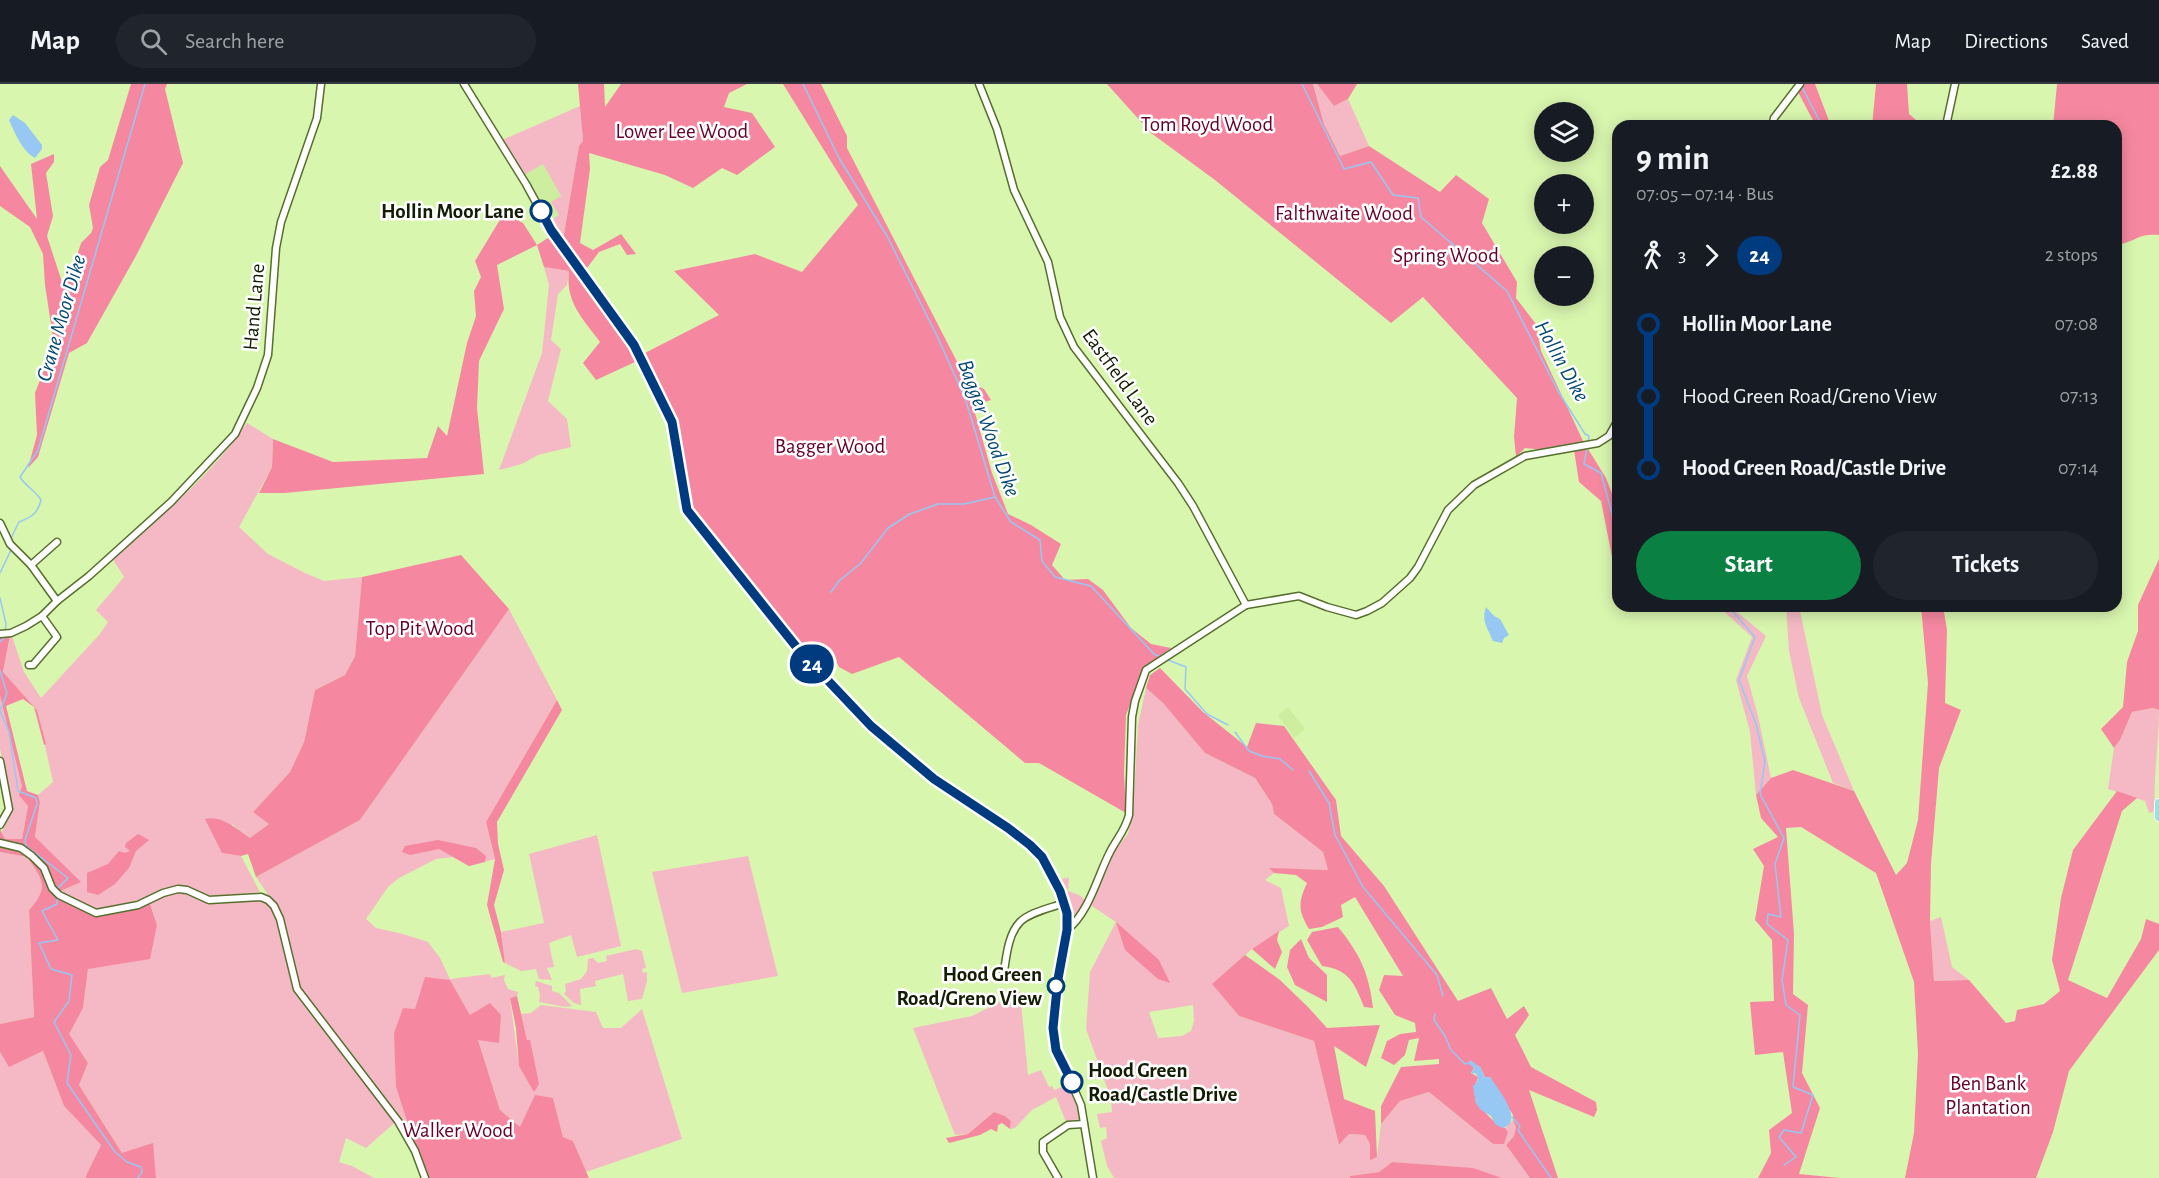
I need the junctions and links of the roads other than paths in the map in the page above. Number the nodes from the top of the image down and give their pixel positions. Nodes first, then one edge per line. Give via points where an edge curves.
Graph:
1 (321, 84) edge
2 (464, 84) edge
3 (979, 84) edge
4 (1800, 84) edge
5 (1955, 84) edge
6 (1774, 120) edge
7 (1947, 120) edge
8 (1612, 432) edge
9 (0, 523) edge
10 (57, 542) dead end
11 (31, 565) junction
12 (57, 601) junction
13 (1246, 605) junction
14 (42, 616) junction
15 (3, 634) edge
16 (29, 664) dead end
17 (0, 761) edge
18 (2159, 803) edge
19 (2159, 817) edge
20 (0, 825) edge
21 (0, 843) edge
22 (1064, 903) junction
23 (1067, 930) junction
24 (1003, 978) dead end
25 (1084, 1124) junction
26 (425, 1178) edge
27 (1058, 1178) edge
28 (1093, 1178) edge

1 - 12 street, Hand Lane via 317,118 281,222 268,355 235,434 171,502
2 - 22 street via 551,230 634,345 672,422 687,510 798,649 863,718 934,779 1036,850
3 - 13 street, Eastfield Lane via 1014,190 1048,262 1060,317 1074,347 1178,483
4 - 6 street
5 - 7 street
8 - 13 street via 1588,445 1525,456 1474,485 1448,510 1410,578 1382,603 1356,615 1299,596
9 - 11 street via 10,544
10 - 11 street
11 - 12 street
12 - 14 street, Hand Lane
13 - 23 street via 1146,670 1134,709 1126,828 1110,852 1084,908
14 - 15 street, Hand Lane
14 - 16 street via 57,638 33,665
17 - 20 street via 9,809
18 - 19 main road
21 - 26 street via 21,848 32,856 44,868 59,895 96,913 138,905 178,889 209,900 268,900 280,919 297,989 398,1121
22 - 23 street
22 - 24 street via 1020,922 1011,938
23 - 25 street via 1054,1000 1053,1040 1081,1105
25 - 27 street via 1068,1125 1043,1142 1043,1152
25 - 28 street

